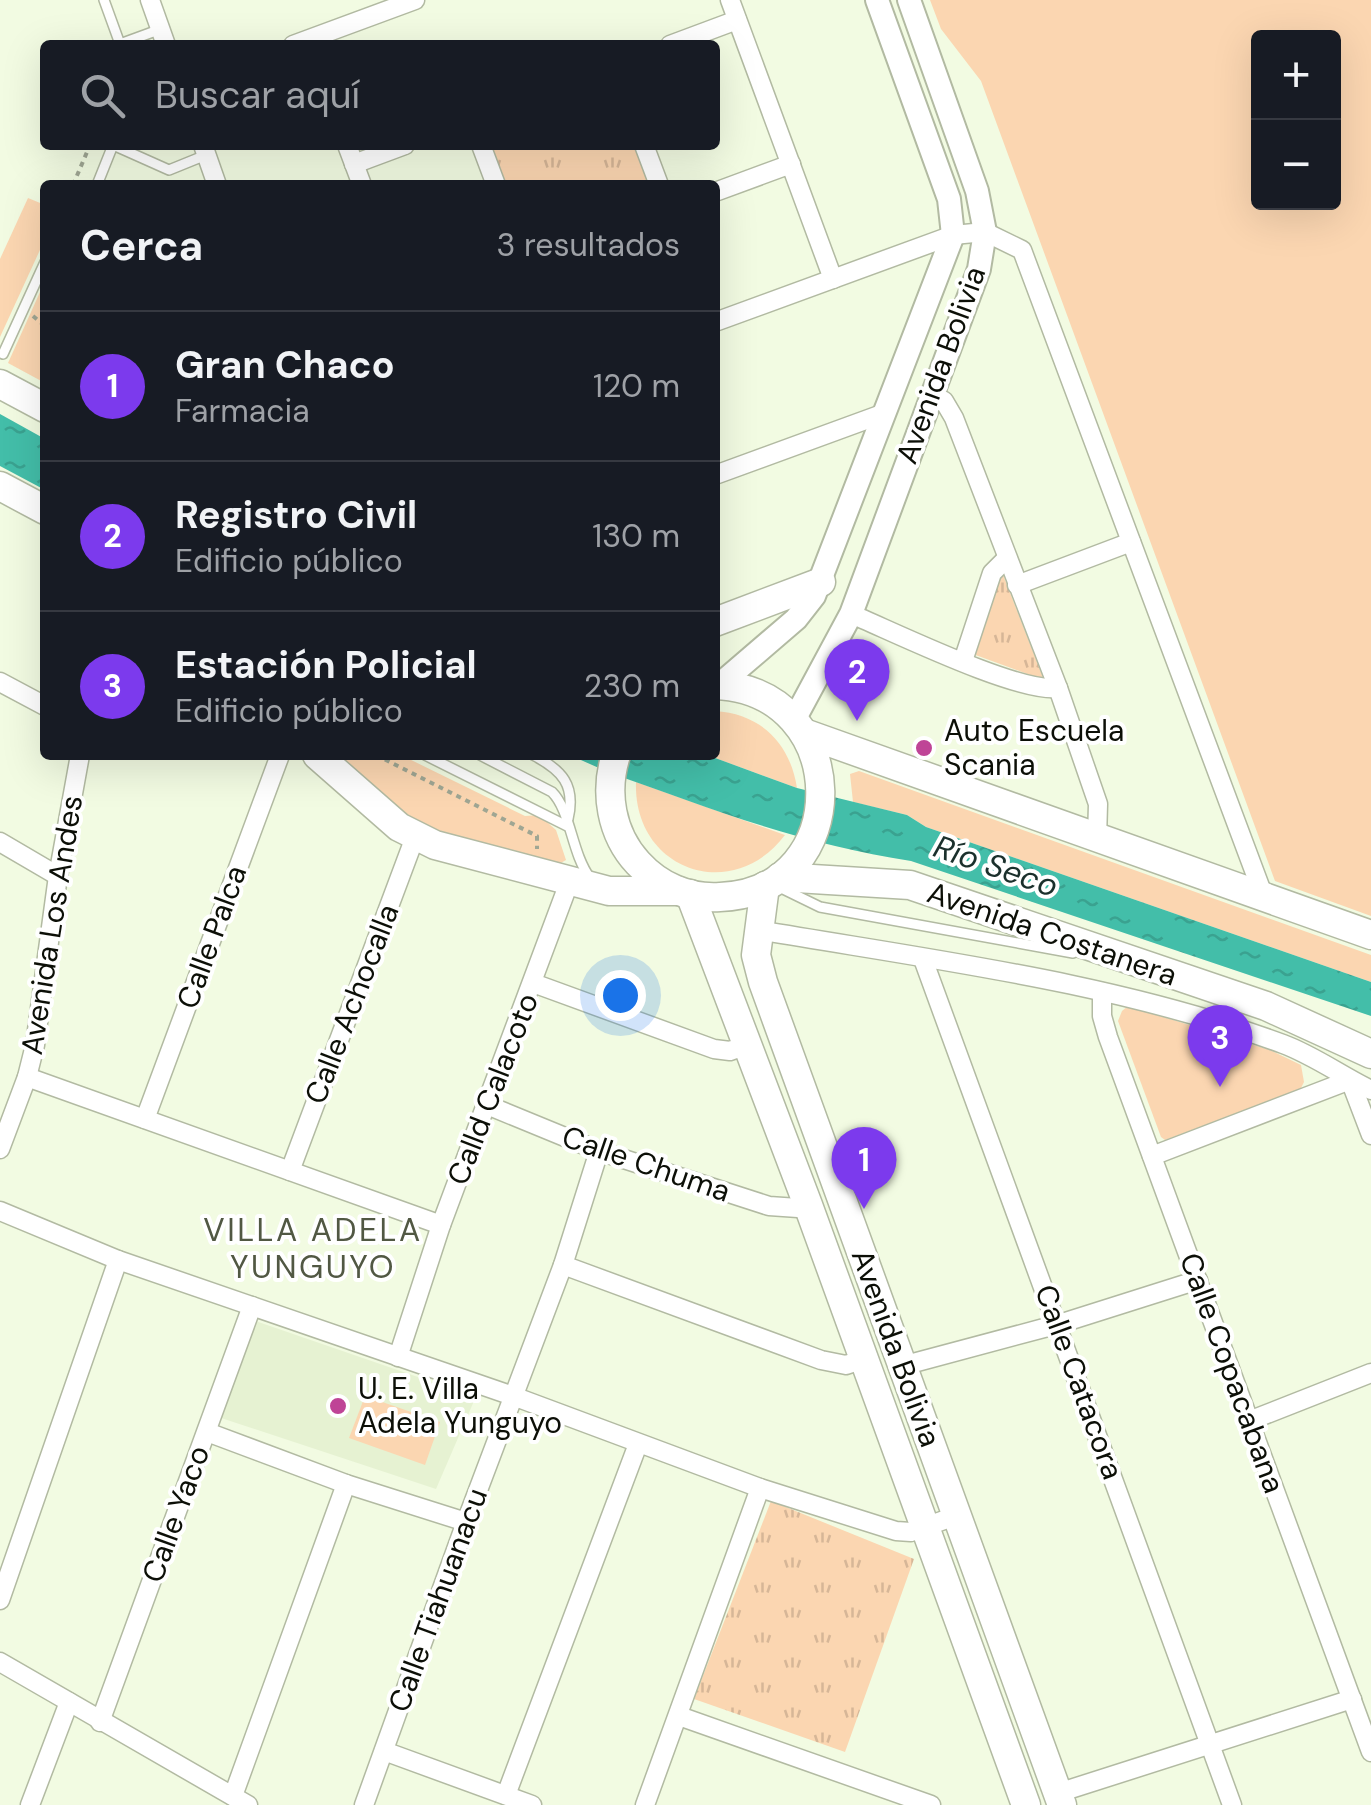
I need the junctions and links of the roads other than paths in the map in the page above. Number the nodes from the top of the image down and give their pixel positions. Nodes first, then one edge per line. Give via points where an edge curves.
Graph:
1 (104, 0) edge
2 (150, 0) edge
3 (414, 0) edge
4 (730, 0) edge
5 (876, 0) edge
6 (909, 0) edge
7 (737, 20) junction
8 (164, 37) edge
9 (119, 40) edge
10 (312, 40) edge
11 (683, 40) edge
12 (111, 150) edge
13 (122, 150) edge
14 (204, 150) edge
15 (350, 150) edge
16 (392, 150) edge
17 (484, 150) edge
18 (646, 150) edge
19 (354, 164) junction
20 (791, 164) junction
21 (99, 180) edge
22 (215, 180) edge
23 (360, 180) edge
24 (494, 180) edge
25 (657, 180) edge
26 (720, 190) edge
27 (984, 232) junction
28 (953, 235) junction
29 (40, 273) edge
30 (832, 279) junction
31 (720, 320) edge
32 (3, 354) dead end
33 (0, 384) edge
34 (931, 394) junction
35 (40, 405) edge
36 (882, 414) junction
37 (720, 472) edge
38 (0, 486) edge
39 (40, 507) edge
40 (1130, 542) junction
41 (1006, 558) junction
42 (821, 582) junction
43 (1017, 584) junction
44 (850, 614) junction
45 (720, 620) edge
46 (963, 661) junction
47 (0, 682) edge
48 (720, 683) edge
49 (720, 686) edge
50 (1058, 688) junction
51 (40, 703) edge
52 (804, 734) junction
53 (79, 760) edge
54 (278, 760) edge
55 (323, 760) edge
56 (436, 760) edge
57 (490, 760) edge
58 (542, 760) edge
59 (615, 760) edge
60 (567, 826) junction
61 (415, 838) junction
62 (1097, 839) junction
63 (0, 842) edge
64 (58, 876) junction
65 (777, 878) junction
66 (583, 883) junction
67 (684, 893) junction
68 (1264, 898) junction
69 (758, 930) junction
70 (1371, 935) edge
71 (923, 960) junction
72 (532, 984) junction
73 (1102, 992) junction
74 (747, 1046) junction
75 (1371, 1054) edge
76 (27, 1077) junction
77 (1350, 1080) junction
78 (1371, 1090) edge
79 (487, 1105) junction
80 (144, 1119) junction
81 (1371, 1135) edge
82 (0, 1149) edge
83 (599, 1151) junction
84 (1152, 1156) junction
85 (290, 1171) junction
86 (808, 1204) junction
87 (0, 1211) edge
88 (441, 1226) junction
89 (118, 1260) junction
90 (563, 1265) junction
91 (1198, 1280) junction
92 (252, 1306) junction
93 (1059, 1324) junction
94 (398, 1357) junction
95 (864, 1358) junction
96 (902, 1366) junction
97 (1371, 1373) edge
98 (513, 1396) junction
99 (1250, 1421) junction
100 (207, 1432) junction
101 (638, 1444) junction
102 (346, 1484) junction
103 (760, 1488) junction
104 (958, 1515) junction
105 (466, 1522) junction
106 (926, 1528) junction
107 (0, 1600) edge
108 (0, 1662) edge
109 (1352, 1699) junction
110 (68, 1702) junction
111 (679, 1716) junction
112 (100, 1722) junction
113 (1209, 1744) junction
114 (384, 1751) junction
115 (1371, 1752) edge
116 (210, 1784) junction
117 (506, 1795) junction
118 (1060, 1799) edge
119 (240, 1800) edge
120 (30, 1805) edge
121 (202, 1805) edge
122 (364, 1805) edge
123 (532, 1805) edge
124 (644, 1805) edge
125 (930, 1805) edge
126 (1026, 1805) edge
127 (1232, 1805) edge

1 - 9 lane
2 - 8 street
3 - 10 street
4 - 7 street
5 - 28 street, Avenida Bolivia via 949,198
6 - 27 street, Avenida Bolivia via 977,190
7 - 11 street
7 - 20 street
12 - 21 lane
13 - 14 lane via 169,170
14 - 22 street
15 - 19 street
16 - 19 street
17 - 24 street
18 - 25 street
19 - 23 street
20 - 26 street
20 - 30 street
27 - 28 street
27 - 34 street, Avenida Bolivia via 979,269
27 - 40 street via 1022,250
28 - 30 street
28 - 36 street, Avenida Bolivia
29 - 32 lane
30 - 31 street
33 - 35 main road
34 - 41 street via 954,418
34 - 44 street, Avenida Bolivia
36 - 37 street
36 - 42 street, Avenida Bolivia
38 - 39 main road
40 - 43 street
40 - 68 street
41 - 43 street
41 - 46 street via 992,572
42 - 45 main road
42 - 48 street, Avenida Bolivia via 796,620
43 - 50 street
44 - 46 street
44 - 52 street, Avenida Bolivia
46 - 50 street via 1035,687
47 - 51 street
49 - 52 main road via 767,698
50 - 62 street via 1098,804
52 - 62 main road
52 - 65 main road, Avenida Bolivia via 819,766 822,801 812,836
53 - 64 street, Avenida Los Andes
54 - 80 street, Calle Palca
55 - 61 main road
56 - 60 lane
57 - 60 lane via 552,792
58 - 60 lane via 559,770 572,793
59 - 67 main road via 610,795 625,846 648,873
60 - 66 lane
61 - 66 main road
61 - 85 street, Calle Achocalla
62 - 68 main road
63 - 64 street
64 - 76 street, Avenida Los Andes
65 - 67 main road, Avenida Costanera via 731,897
65 - 69 main road, Avenida Bolivia
65 - 75 main road, Avenida Costanera via 910,885 1266,1006
66 - 67 main road via 609,891
66 - 72 street, Calld Calacoto
67 - 74 main road, Avenida Bolivia
68 - 70 main road
69 - 71 street
69 - 96 main road, Avenida Bolivia via 764,982
71 - 73 street
71 - 93 street, Calle Catacora
72 - 74 street via 714,1048
72 - 79 street, Calld Calacoto
73 - 77 street via 1287,1046
73 - 84 street, Calle Copacabana via 1102,1016
74 - 86 main road, Avenida Bolivia
76 - 80 street
76 - 82 street, Avenida Los Andes
77 - 78 street
77 - 81 street
77 - 84 street
79 - 83 street, Calle Chuma
79 - 88 street, Calld Calacoto
80 - 85 street
83 - 86 street, Calle Chuma via 769,1206
83 - 90 street, Calle Tiahuanacu
84 - 91 street, Calle Copacabana
85 - 88 street
86 - 95 main road, Avenida Bolivia
87 - 89 street
88 - 94 street, Calld Calacoto
89 - 92 street
89 - 107 street
90 - 95 street via 820,1360 846,1364
90 - 98 street, Calle Tiahuanacu
91 - 93 street
91 - 99 street, Calle Copacabana
92 - 94 street
92 - 100 street, Calle Yaco
93 - 96 street
93 - 113 street, Calle Catacora
94 - 98 street
95 - 106 main road, Avenida Bolivia
96 - 104 main road, Avenida Bolivia
97 - 99 street
98 - 101 street
98 - 105 street, Calle Tiahuanacu
99 - 109 street, Calle Copacabana
100 - 102 street
100 - 112 street, Calle Yaco
101 - 103 street
101 - 117 street
102 - 105 street
102 - 119 street
103 - 106 street via 896,1531
103 - 111 street
104 - 106 street
104 - 118 main road, Avenida Bolivia
105 - 114 street, Calle Tiahuanacu
106 - 126 main road, Avenida Bolivia
108 - 110 street
109 - 113 street
109 - 115 street, Calle Copacabana
110 - 112 street
110 - 120 street
111 - 124 street
111 - 125 street
112 - 116 street
113 - 118 street
113 - 127 street, Calle Catacora
114 - 117 street
114 - 122 street, Calle Tiahuanacu
116 - 119 street
116 - 121 street
117 - 123 street

